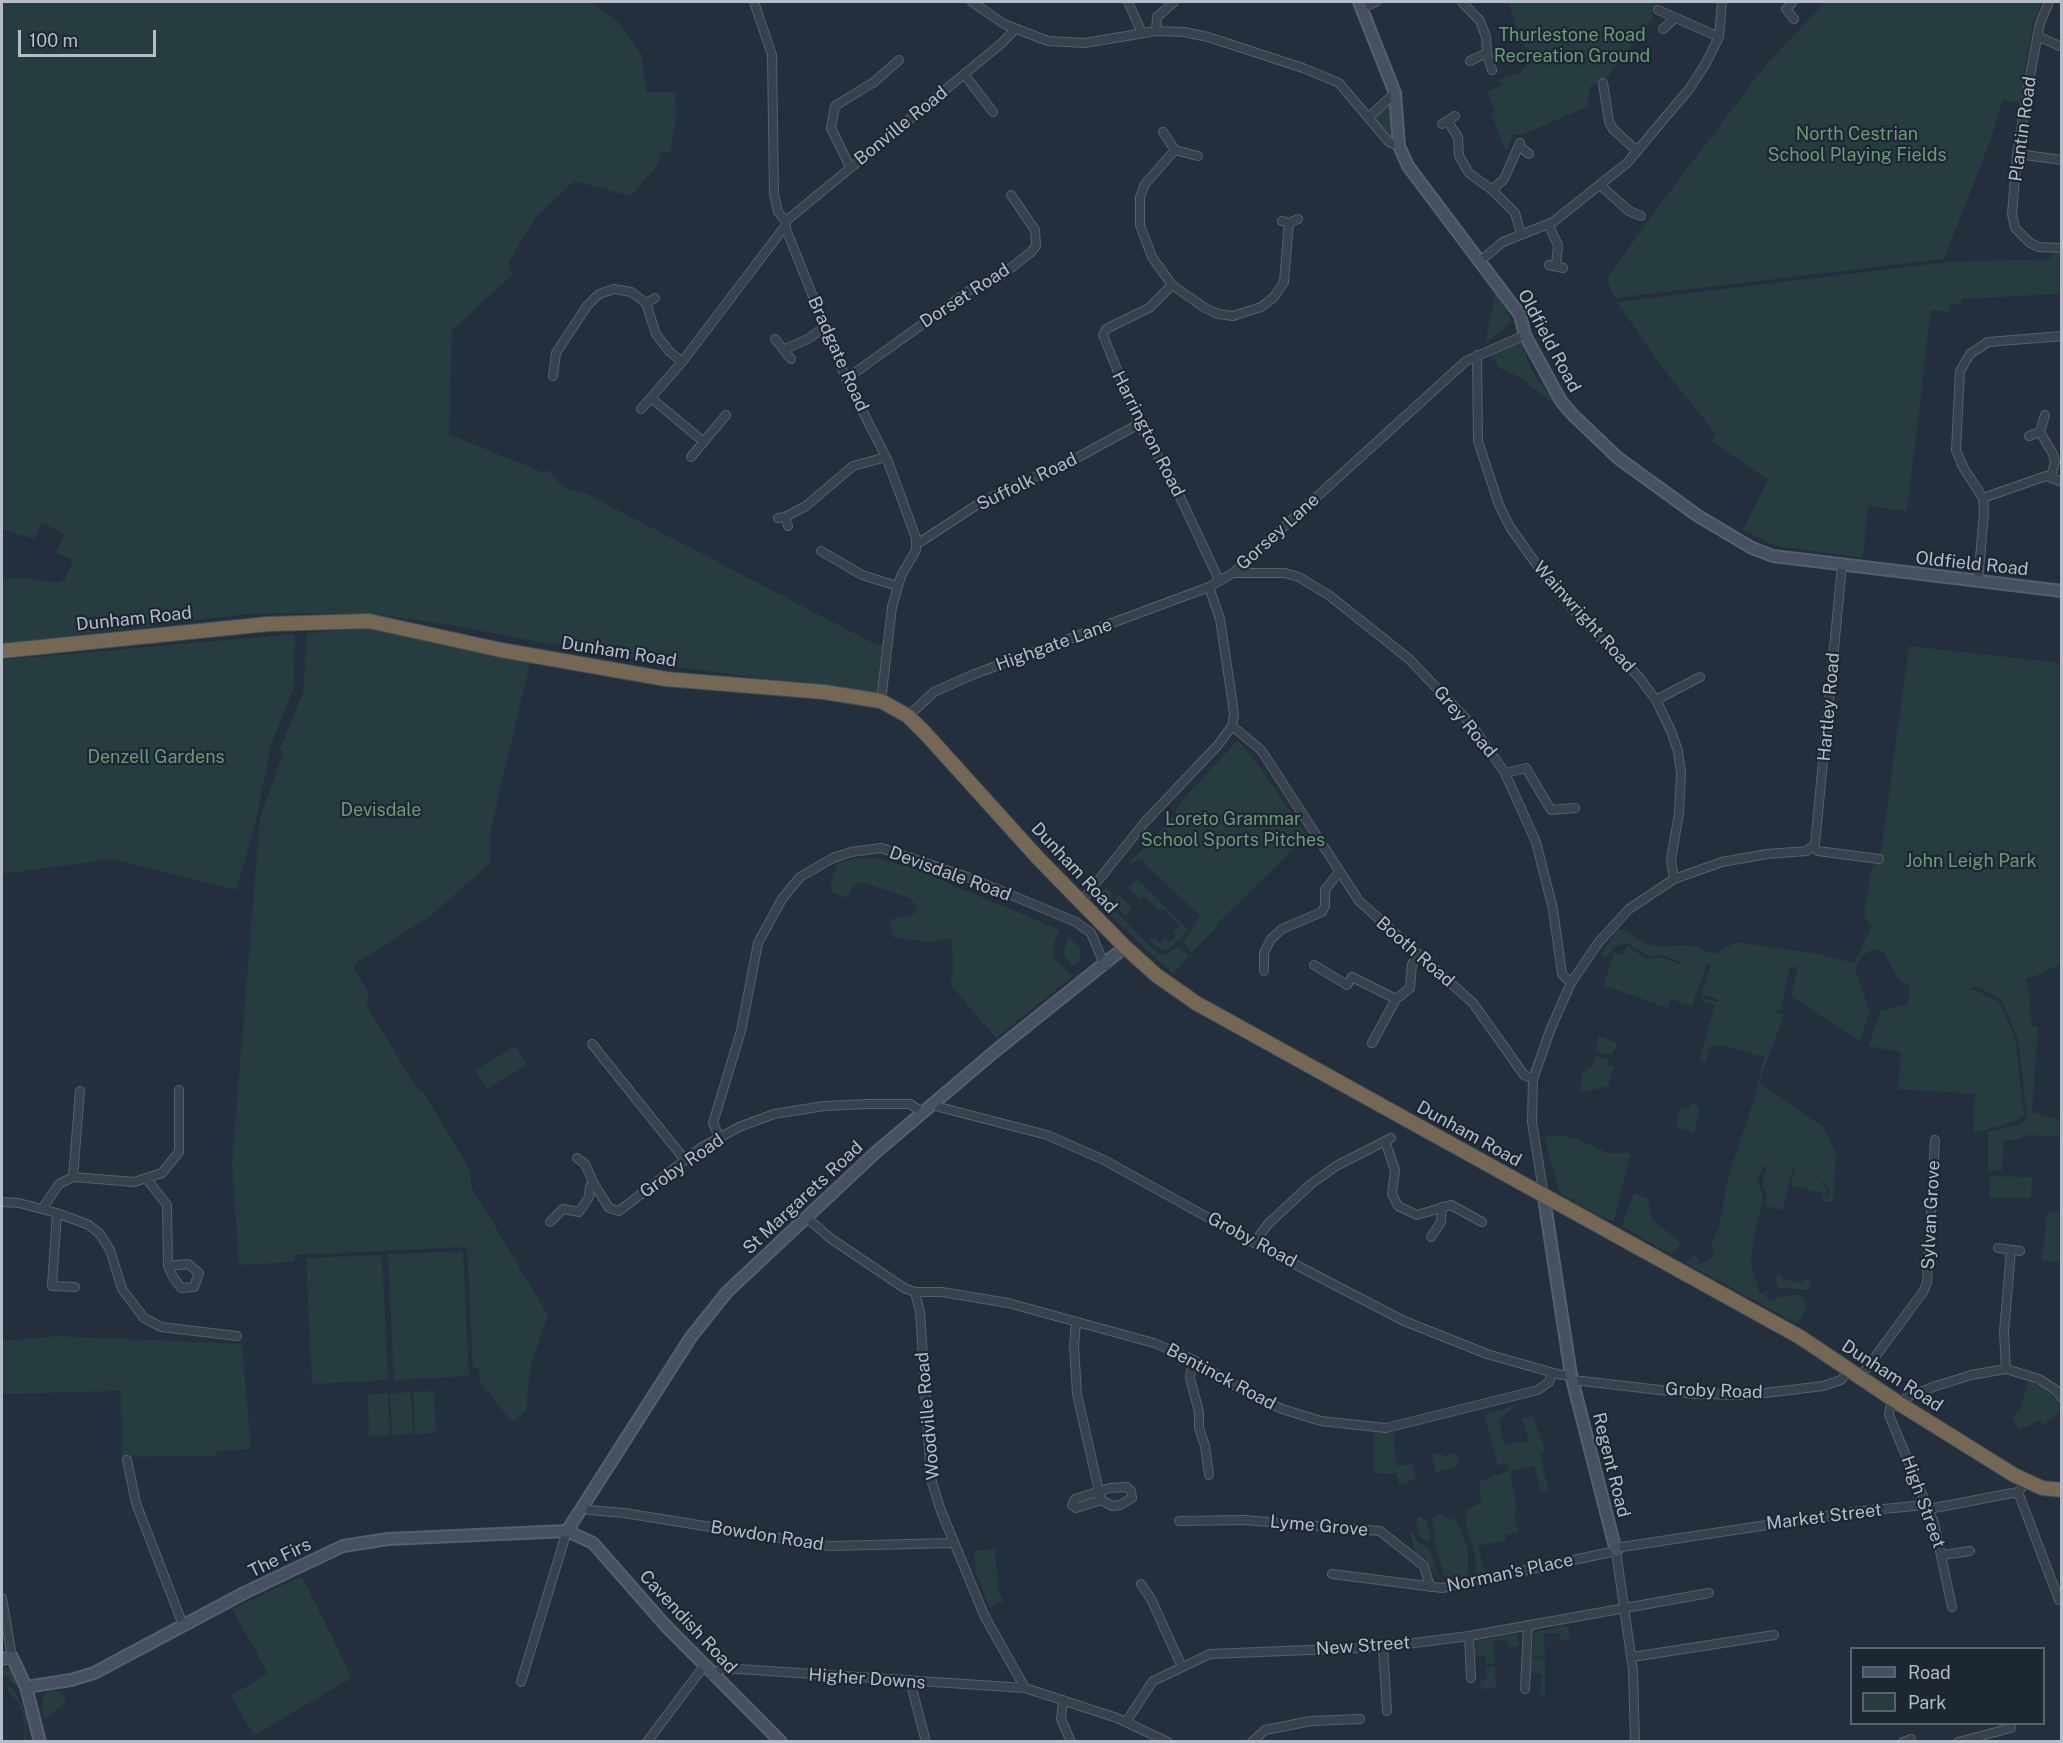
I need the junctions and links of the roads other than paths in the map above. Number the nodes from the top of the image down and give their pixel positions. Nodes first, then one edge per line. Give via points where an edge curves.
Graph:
1 (754, 2) edge
2 (972, 2) edge
3 (1128, 2) edge
4 (1174, 2) edge
5 (1376, 2) edge
6 (1462, 2) edge
7 (1722, 2) edge
8 (1778, 2) edge
9 (2049, 2) edge
10 (1360, 5) edge
11 (1658, 10) dead end
12 (1675, 18) junction
13 (1794, 19) dead end
14 (1015, 29) junction
15 (1663, 29) dead end
16 (1156, 31) junction
17 (1142, 33) junction
18 (2037, 36) junction
19 (1719, 38) junction
20 (2061, 47) edge
21 (1486, 53) junction
22 (899, 60) dead end
23 (1470, 61) dead end
24 (1492, 70) dead end
25 (964, 74) junction
26 (1603, 83) dead end
27 (1395, 93) junction
28 (993, 112) dead end
29 (1455, 116) dead end
30 (1369, 117) junction
31 (1163, 132) dead end
32 (1399, 146) junction
33 (1175, 150) junction
34 (1637, 151) junction
35 (1529, 154) dead end
36 (2017, 154) junction
37 (1198, 156) dead end
38 (2061, 160) edge
39 (850, 167) junction
40 (1600, 185) junction
41 (1492, 190) junction
42 (1011, 195) dead end
43 (1641, 216) dead end
44 (1298, 219) dead end
45 (786, 223) junction
46 (1548, 224) junction
47 (1521, 234) junction
48 (2061, 248) edge
49 (1480, 261) junction
50 (1556, 266) dead end
51 (1172, 285) junction
52 (654, 298) dead end
53 (646, 303) junction
54 (824, 327) junction
55 (1525, 335) junction
56 (2061, 336) edge
57 (775, 339) dead end
58 (785, 349) junction
59 (1477, 355) junction
60 (791, 359) dead end
61 (682, 362) junction
62 (553, 376) dead end
63 (846, 379) junction
64 (651, 398) junction
65 (641, 409) dead end
66 (726, 415) dead end
67 (2045, 415) dead end
68 (1139, 424) junction
69 (2040, 432) junction
70 (2029, 436) dead end
71 (704, 442) junction
72 (691, 457) dead end
73 (886, 457) junction
74 (2051, 476) junction
75 (2061, 482) edge
76 (1983, 498) junction
77 (788, 526) dead end
78 (917, 544) junction
79 (821, 551) dead end
80 (1842, 566) junction
81 (1233, 573) junction
82 (1219, 580) junction
83 (1978, 582) junction
84 (897, 586) junction
85 (1209, 587) junction
86 (2061, 591) edge
87 (2, 651) edge
88 (1700, 677) dead end
89 (1656, 700) junction
90 (881, 701) junction
91 (908, 716) junction
92 (1232, 726) junction
93 (1505, 773) junction
94 (1575, 808) dead end
95 (1814, 847) junction
96 (1879, 859) dead end
97 (1339, 872) junction
98 (1674, 879) junction
99 (1081, 902) junction
100 (1125, 947) junction
101 (1421, 955) junction
102 (1314, 965) dead end
103 (1105, 966) junction
104 (1264, 971) dead end
105 (1571, 983) junction
106 (1396, 999) junction
107 (1371, 1043) dead end
108 (592, 1044) dead end
109 (1533, 1079) junction
110 (80, 1090) dead end
111 (179, 1090) dead end
112 (934, 1103) junction
113 (922, 1112) junction
114 (719, 1137) junction
115 (1935, 1140) dead end
116 (577, 1158) dead end
117 (685, 1160) junction
118 (73, 1177) junction
119 (146, 1178) junction
120 (594, 1184) junction
121 (1544, 1198) junction
122 (2, 1202) edge
123 (1442, 1207) junction
124 (42, 1209) junction
125 (57, 1213) junction
126 (806, 1217) junction
127 (550, 1222) dead end
128 (1482, 1222) dead end
129 (1431, 1237) dead end
130 (1254, 1243) junction
131 (1998, 1248) dead end
132 (168, 1266) dead end
133 (75, 1287) dead end
134 (915, 1292) junction
135 (1076, 1323) junction
136 (237, 1335) dead end
137 (1192, 1359) junction
138 (2006, 1369) junction
139 (1552, 1373) junction
140 (1855, 1373) junction
141 (1572, 1378) junction
142 (2061, 1396) edge
143 (1897, 1402) junction
144 (127, 1460) dead end
145 (1209, 1475) dead end
146 (2023, 1487) junction
147 (2061, 1490) edge
148 (1101, 1491) junction
149 (1101, 1500) junction
150 (583, 1507) junction
151 (1929, 1507) junction
152 (1179, 1521) dead end
153 (567, 1531) junction
154 (953, 1543) junction
155 (1615, 1549) junction
156 (1970, 1551) dead end
157 (1943, 1555) junction
158 (1332, 1574) dead end
159 (1141, 1584) dead end
160 (1431, 1587) junction
161 (1709, 1593) dead end
162 (2, 1598) edge
163 (2060, 1599) edge
164 (1625, 1607) junction
165 (1952, 1607) dead end
166 (183, 1625) junction
167 (1528, 1625) junction
168 (1774, 1635) dead end
169 (1468, 1636) junction
170 (1383, 1647) junction
171 (1632, 1657) junction
172 (7, 1658) edge
173 (704, 1666) junction
174 (1182, 1667) junction
175 (712, 1675) junction
176 (1471, 1678) dead end
177 (910, 1681) junction
178 (521, 1682) dead end
179 (26, 1687) junction
180 (1025, 1688) junction
181 (1525, 1689) dead end
182 (1063, 1700) junction
183 (1387, 1711) dead end
184 (1360, 1719) dead end
185 (1126, 1722) junction
186 (2011, 1728) dead end
187 (40, 1742) edge
188 (647, 1742) edge
189 (780, 1742) edge
190 (926, 1742) edge
191 (1071, 1742) edge
192 (1168, 1742) edge
193 (1252, 1742) edge
194 (1635, 1742) edge
195 (1958, 1742) edge

1 - 45 street, Bradgate Road via 772,55 774,194 778,212
2 - 14 street, Oldfield Road
3 - 17 street
4 - 16 street via 1157,17
5 - 10 street
6 - 21 street via 1480,21
7 - 19 street
8 - 13 street via 1789,6
9 - 18 street, Plantin Road
10 - 27 street
11 - 12 street
12 - 15 street
12 - 19 street
14 - 17 street, Oldfield Road via 1035,38 1072,44
14 - 25 street, Bonville Road
16 - 17 street, Oldfield Road
16 - 30 street, Oldfield Road via 1208,37 1303,68 1339,83
18 - 20 street
18 - 36 street, Plantin Road
19 - 34 street via 1690,88
21 - 23 street
21 - 24 street
22 - 39 street via 874,82 835,106 831,128
25 - 28 street
25 - 39 street, Bonville Road
26 - 34 street via 1609,122
27 - 30 street
27 - 32 street
29 - 41 street via 1445,123 1458,137 1459,156 1469,173
30 - 32 street, Oldfield Road via 1389,142
31 - 33 street
32 - 49 street, Oldfield Road via 1408,166
33 - 37 street
33 - 51 street via 1145,184 1139,213 1144,242
34 - 40 street
35 - 41 street via 1520,144 1504,179
36 - 38 street
36 - 48 street, Plantin Road via 2013,222 2024,240 2039,247
39 - 45 street, Bonville Road
40 - 43 street via 1629,211
40 - 46 street
41 - 47 street via 1515,213
42 - 63 street, Dorset Road via 1035,230 1036,246 1031,252 1002,274 970,290
44 - 51 street via 1286,222 1284,282 1261,307 1233,316 1218,314
45 - 54 street, Bradgate Road
45 - 61 street, Bonville Road
46 - 47 street
46 - 50 street via 1558,244
47 - 49 street via 1503,242
49 - 55 street, Oldfield Road via 1521,315
51 - 68 street, Harrington Road via 1149,308 1103,332
52 - 53 street
53 - 61 street via 656,334
53 - 62 street via 631,292 614,289 594,298 556,353
54 - 58 street
54 - 63 street, Bradgate Road
55 - 59 street, Gorsey Lane
55 - 80 street, Oldfield Road via 1572,414 1618,458 1664,493 1723,532 1766,554
56 - 76 street via 1988,342 1970,354 1960,371 1956,450
57 - 58 street
58 - 60 street
59 - 81 street, Gorsey Lane
59 - 89 street, Wainwright Road via 1478,441 1490,483 1510,527 1544,575
61 - 64 street, Bonville Road
63 - 73 street, Bradgate Road
64 - 65 street, Bonville Road
64 - 71 street
66 - 71 street
67 - 69 street
68 - 78 street, Suffolk Road via 1073,460 982,501
68 - 82 street, Harrington Road via 1173,482
69 - 70 street
69 - 74 street via 2053,454
71 - 72 street
73 - 77 street via 853,466 806,506 782,517
73 - 78 street, Bradgate Road
74 - 75 street
74 - 76 street
76 - 83 street
78 - 84 street
79 - 84 street via 862,575
80 - 83 street, Oldfield Road
80 - 95 street, Hartley Road
81 - 82 street, Gorsey Lane
81 - 93 street, Grey Road via 1274,572 1299,577 1349,610 1409,659 1444,695 1471,724
82 - 85 street, Gorsey Lane
83 - 86 street, Oldfield Road
84 - 90 street
85 - 91 street, Highgate Lane via 972,675 934,692
85 - 92 street via 1220,618 1233,707
87 - 90 highway, Dunham Road via 268,624 369,621 501,650 666,679 824,692
88 - 89 street
89 - 98 street, Wainwright Road via 1671,731 1681,773 1671,871
90 - 91 highway, Dunham Road
91 - 99 highway, Dunham Road
92 - 97 street, Booth Road via 1260,750
92 - 99 street via 1145,822
93 - 94 street via 1526,768 1551,810
93 - 105 street, Grey Road via 1539,851 1553,909 1562,974
95 - 96 street via 1818,851
95 - 98 street via 1722,862
97 - 101 street, Booth Road via 1359,901
97 - 104 street via 1325,890 1322,912 1282,929 1271,939 1264,953
98 - 105 street via 1645,896 1612,925
99 - 100 highway, Dunham Road
100 - 103 street, St Margarets Road
100 - 121 highway, Dunham Road via 1196,1003
101 - 106 street via 1412,964 1410,988
101 - 109 street, Booth Road via 1473,1003 1524,1075
102 - 106 street via 1347,985 1352,977
103 - 112 street, St Margarets Road
103 - 114 street, Devisdale Road via 1095,940 1083,926 970,878 881,848 833,858 800,877 782,898 758,943 741,1031 713,1123
105 - 109 street
106 - 107 street
108 - 117 street
109 - 121 street via 1532,1122
110 - 118 street
111 - 119 street via 179,1152 162,1173
112 - 113 street, St Margarets Road
112 - 130 street, Groby Road via 1047,1135 1104,1160
113 - 114 street, Groby Road via 910,1104 824,1106 774,1114
113 - 126 street, St Margarets Road
114 - 117 street, Groby Road
115 - 140 street, Sylvan Grove via 1927,1283
116 - 120 street via 585,1164
117 - 120 street, Groby Road via 619,1211 609,1208
118 - 119 street via 134,1182
118 - 124 street via 59,1184
119 - 132 street via 167,1205
120 - 127 street via 579,1212 563,1209
121 - 140 highway, Dunham Road via 1800,1337
121 - 141 street, Regent Road
122 - 124 street
123 - 128 street via 1453,1206
123 - 129 street via 1441,1222
123 - 130 street via 1415,1215 1395,1203 1395,1170 1388,1139 1311,1184 1268,1224
124 - 125 street
125 - 133 street via 52,1286
125 - 136 street via 89,1225 100,1234 110,1250 122,1288 144,1317 161,1327
126 - 134 street via 830,1238
126 - 150 street, St Margarets Road via 727,1292 691,1337
130 - 139 street, Groby Road via 1404,1321 1487,1354
131 - 138 street via 2015,1251 2004,1332
134 - 135 street, Bentinck Road via 942,1292 1008,1303
134 - 154 street, Woodville Road via 920,1312 931,1479
135 - 137 street, Bentinck Road via 1154,1342
135 - 148 street via 1077,1394
137 - 139 street, Bentinck Road via 1282,1409 1321,1421 1386,1428 1538,1390 1549,1383
137 - 145 street via 1191,1385 1200,1412 1199,1428
138 - 142 street via 2039,1379
138 - 143 street via 1927,1389
139 - 141 street, Groby Road
140 - 141 street, Groby Road via 1823,1386 1748,1395 1695,1394
140 - 143 highway, Dunham Road
141 - 155 street, Regent Road
143 - 146 highway, Dunham Road
143 - 151 street, High Street via 1889,1415
144 - 166 street via 136,1503
146 - 147 highway, Dunham Road
146 - 151 street, Market Street via 1967,1502
146 - 163 street
148 - 149 street
148 - 149 street via 1075,1499 1072,1504 1076,1508
148 - 149 street via 1127,1487 1132,1495 1130,1501 1120,1505 1112,1506
150 - 153 street, St Margarets Road
150 - 154 street, Bowdon Road via 829,1546
151 - 155 street, Market Street via 1834,1514
151 - 157 street, High Street
152 - 160 street, Lyme Grove via 1244,1520 1380,1532 1424,1566
153 - 166 street, The Firs via 444,1535 354,1544 316,1558
153 - 173 street, Cavendish Road via 598,1549
153 - 178 street
154 - 180 street, Woodville Road via 985,1617
155 - 160 street, Norman's Place via 1442,1588
155 - 164 street, Regent Road
156 - 157 street
157 - 165 street, High Street
158 - 160 street, Norman's Place
159 - 174 street
161 - 164 street, New Street
162 - 172 street
164 - 167 street, New Street
164 - 171 street, Regent Road
166 - 179 street, The Firs via 83,1677
167 - 169 street, New Street
167 - 181 street
168 - 171 street
169 - 170 street, New Street
169 - 176 street
170 - 174 street, New Street via 1210,1653
170 - 183 street
171 - 194 street, Regent Road
172 - 179 street
173 - 175 street, Cavendish Road
173 - 188 street
174 - 185 street, New Street via 1153,1681
175 - 177 street, Higher Downs via 723,1668
175 - 189 street, Cavendish Road
177 - 180 street, Higher Downs
177 - 190 street
179 - 187 street
180 - 182 street, Higher Downs
182 - 185 street, Higher Downs
182 - 191 street via 1061,1719
184 - 193 street via 1311,1721 1265,1730
185 - 192 street, Higher Downs
186 - 195 street

